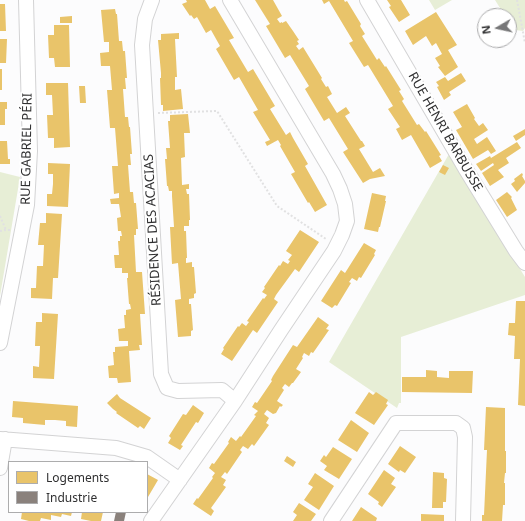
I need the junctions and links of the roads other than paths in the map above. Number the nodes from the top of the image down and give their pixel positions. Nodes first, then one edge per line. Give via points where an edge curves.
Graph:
1 (26, 0) edge
2 (152, 0) edge
3 (230, 0) edge
4 (367, 0) edge
5 (525, 263) edge
6 (0, 343) edge
7 (236, 401) junction
8 (3, 439) edge
9 (0, 468) edge
10 (180, 480) junction
11 (152, 521) edge
12 (331, 521) edge
13 (462, 521) edge

1 - 6 street, RUE GABRIEL PÉRI via 30,144 27,206
2 - 7 street, RÉSIDENCE DES ACACIAS via 145,19 142,45 161,374 167,388 178,391 222,390
3 - 7 street via 333,174 345,204 347,220 334,251
4 - 5 street, RUE HENRI BARBUSSE via 465,168
7 - 10 street
8 - 9 street
8 - 10 street via 116,448 147,457
10 - 11 street
12 - 13 street via 396,423 456,423 463,428 465,437

